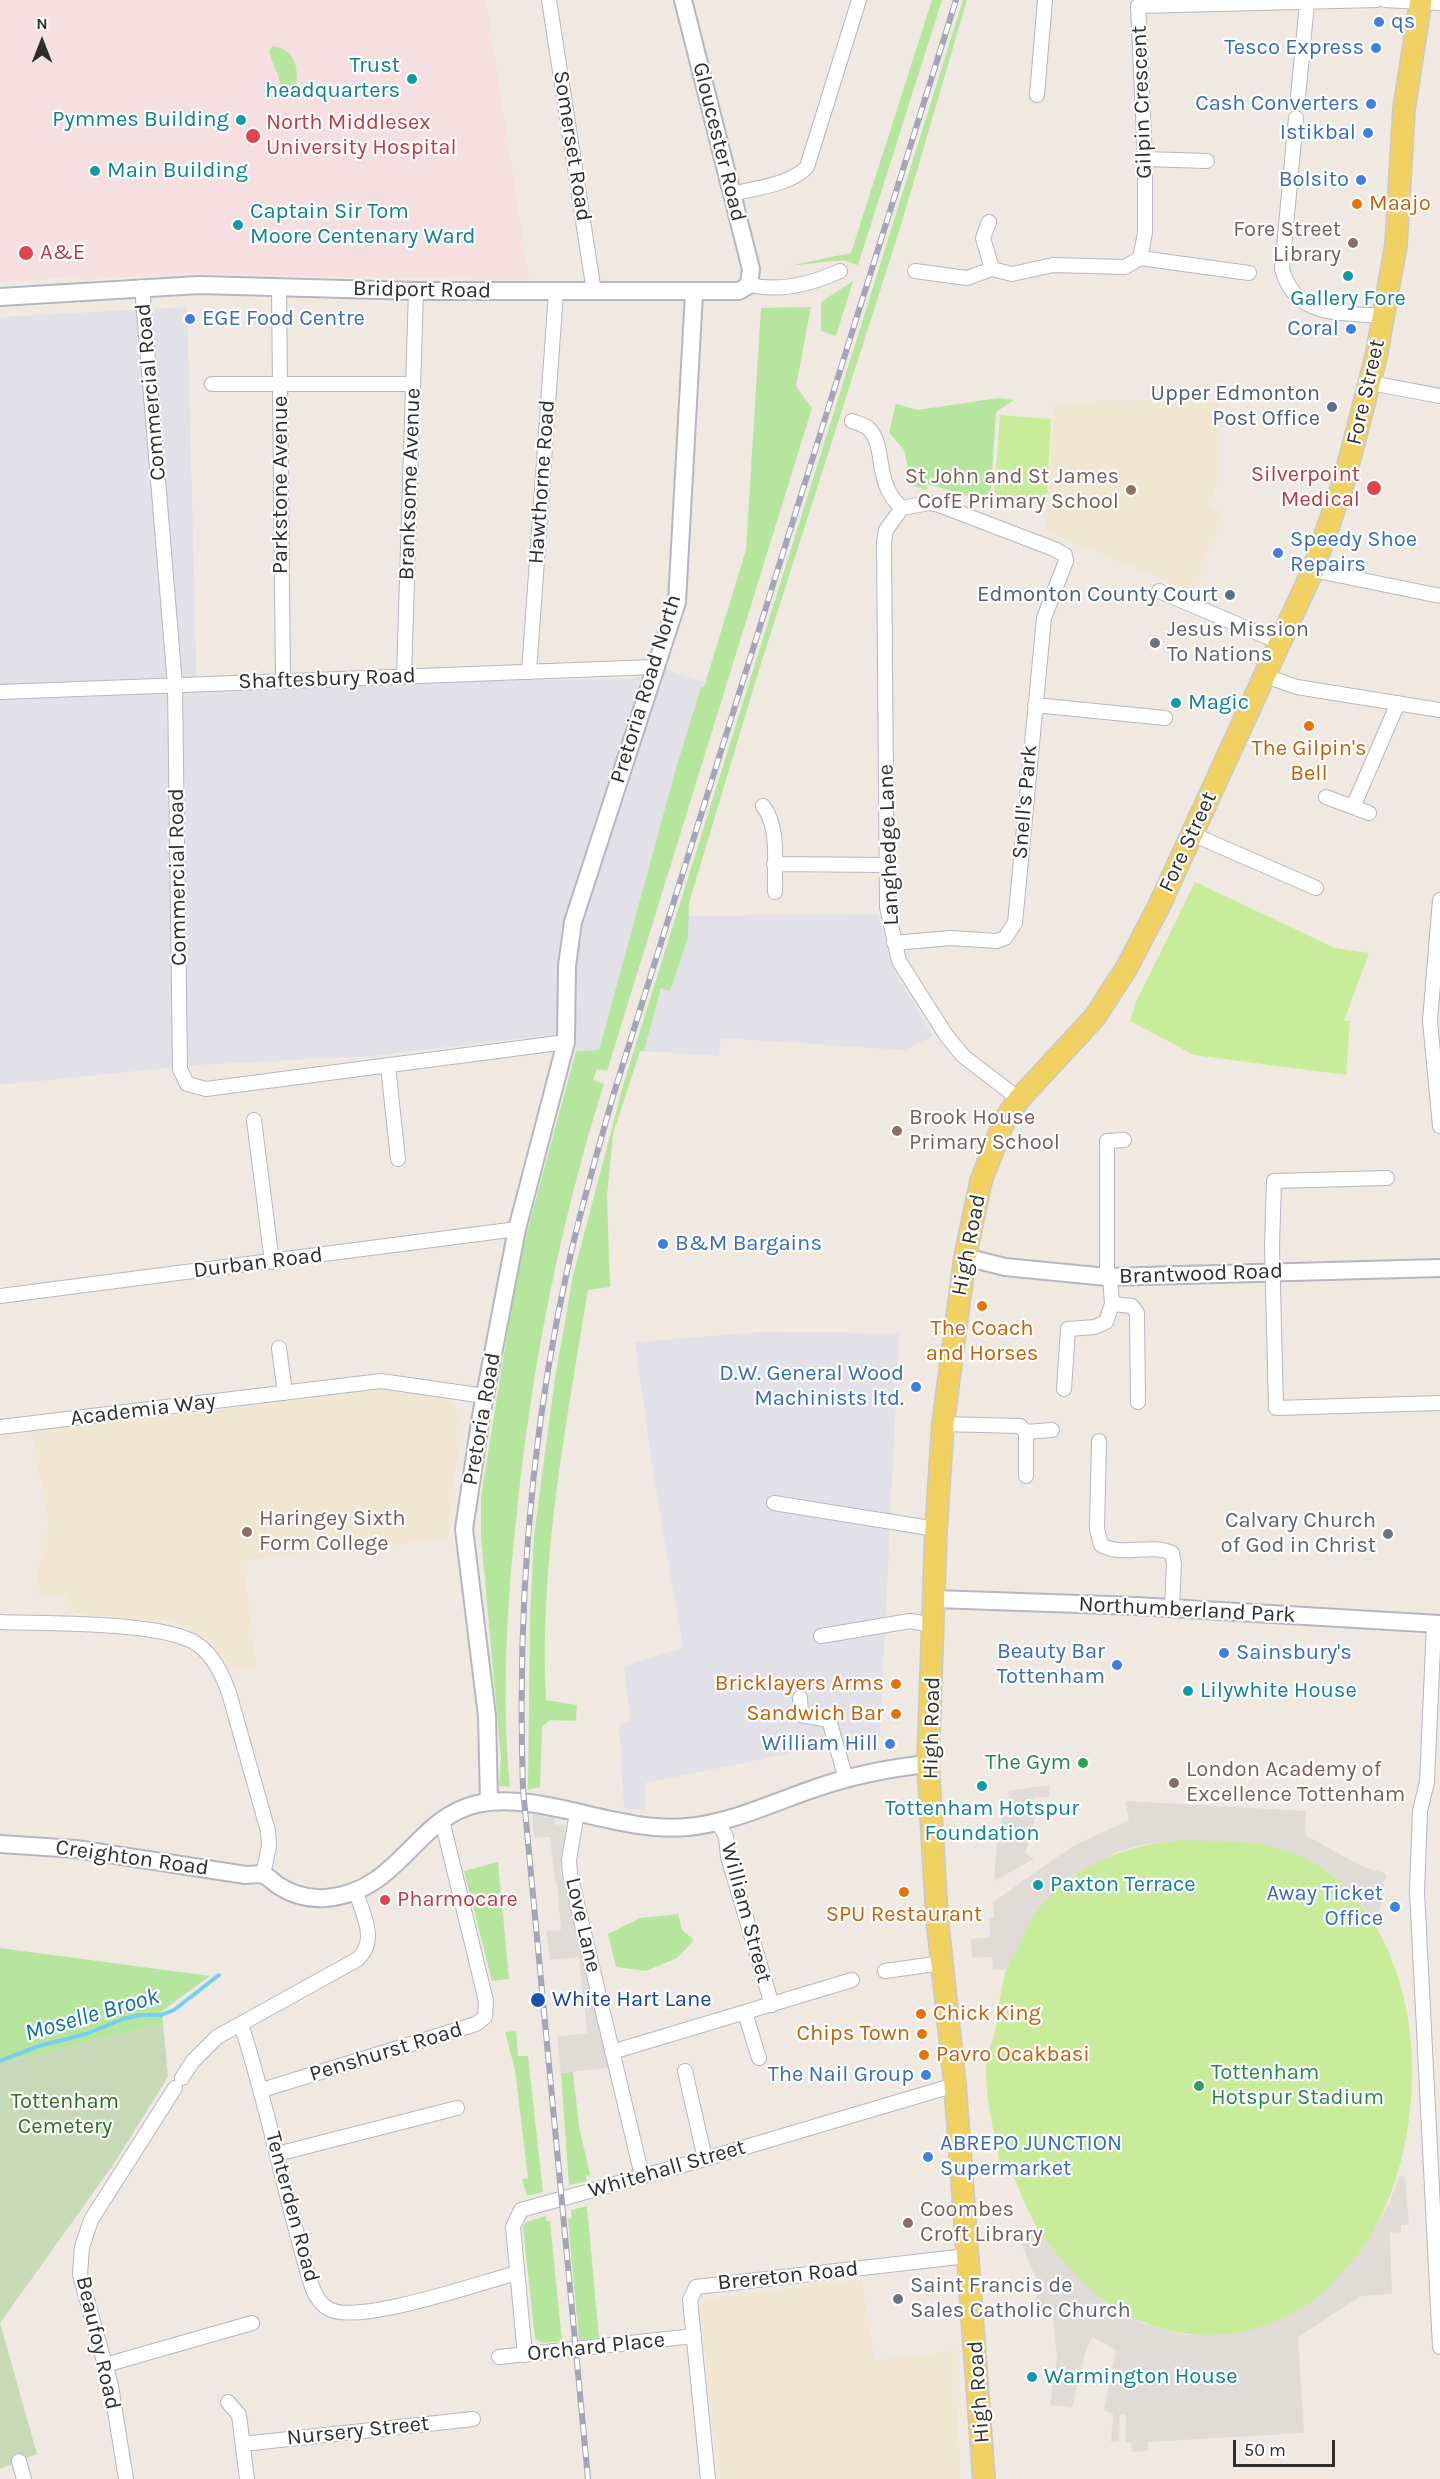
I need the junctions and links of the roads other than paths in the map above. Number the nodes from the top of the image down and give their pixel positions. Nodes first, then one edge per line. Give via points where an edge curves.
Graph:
1 (549, 0) edge
2 (683, 0) edge
3 (860, 0) edge
4 (1045, 0) edge
5 (1377, 0) edge
6 (1385, 0) edge
7 (1427, 1) edge
8 (1307, 3) junction
9 (1037, 95) dead end
10 (1298, 97) dead end
11 (1296, 118) dead end
12 (1145, 159) junction
13 (1207, 161) dead end
14 (731, 194) junction
15 (989, 222) dead end
16 (1140, 258) junction
17 (992, 269) junction
18 (915, 271) dead end
19 (840, 272) dead end
20 (1249, 273) dead end
21 (749, 285) junction
22 (142, 287) junction
23 (279, 288) junction
24 (416, 291) junction
25 (556, 292) junction
26 (594, 292) junction
27 (694, 293) junction
28 (0, 297) edge
29 (1383, 316) junction
30 (1371, 383) junction
31 (212, 384) dead end
32 (280, 384) junction
33 (412, 384) junction
34 (1440, 396) edge
35 (852, 421) dead end
36 (902, 508) junction
37 (1312, 570) junction
38 (1159, 591) dead end
39 (1440, 596) edge
40 (1280, 642) junction
41 (654, 667) junction
42 (529, 672) junction
43 (1265, 675) junction
44 (404, 676) junction
45 (282, 681) junction
46 (175, 685) junction
47 (0, 692) edge
48 (1398, 703) junction
49 (1035, 705) junction
50 (1440, 710) edge
51 (1165, 718) dead end
52 (1326, 797) dead end
53 (763, 806) dead end
54 (1353, 807) junction
55 (1369, 813) dead end
56 (1192, 834) junction
57 (774, 864) junction
58 (885, 865) junction
59 (1316, 888) dead end
60 (775, 892) dead end
61 (1440, 900) edge
62 (894, 944) junction
63 (1435, 1012) edge
64 (1095, 1017) joint
65 (566, 1042) junction
66 (388, 1066) junction
67 (1019, 1099) junction
68 (254, 1120) dead end
69 (1440, 1126) edge
70 (1124, 1140) dead end
71 (398, 1159) dead end
72 (1387, 1178) dead end
73 (517, 1229) junction
74 (965, 1257) junction
75 (272, 1262) junction
76 (1440, 1268) edge
77 (1272, 1271) junction
78 (1108, 1276) junction
79 (0, 1296) edge
80 (1112, 1304) junction
81 (279, 1348) dead end
82 (1064, 1389) dead end
83 (285, 1393) junction
84 (485, 1396) junction
85 (1137, 1402) dead end
86 (1440, 1403) edge
87 (943, 1424) junction
88 (0, 1427) edge
89 (1052, 1430) dead end
90 (1026, 1432) junction
91 (1100, 1441) dead end
92 (1026, 1476) dead end
93 (774, 1503) dead end
94 (936, 1529) junction
95 (935, 1599) junction
96 (1172, 1608) junction
97 (0, 1622) edge
98 (1437, 1624) edge
99 (934, 1625) junction
100 (821, 1636) dead end
101 (800, 1698) dead end
102 (928, 1764) junction
103 (846, 1779) junction
104 (489, 1802) junction
105 (577, 1813) junction
106 (442, 1820) junction
107 (718, 1822) junction
108 (0, 1845) edge
109 (263, 1875) junction
110 (356, 1892) junction
111 (942, 1963) junction
112 (885, 1971) dead end
113 (852, 1980) dead end
114 (772, 2005) junction
115 (745, 2013) junction
116 (242, 2024) junction
117 (612, 2052) junction
118 (759, 2058) dead end
119 (685, 2071) dead end
120 (955, 2085) junction
121 (262, 2090) junction
122 (457, 2108) dead end
123 (277, 2154) junction
124 (705, 2159) junction
125 (642, 2176) junction
126 (967, 2256) junction
127 (510, 2275) dead end
128 (252, 2323) dead end
129 (694, 2336) junction
130 (1440, 2347) edge
131 (525, 2355) junction
132 (499, 2357) dead end
133 (105, 2365) junction
134 (228, 2402) dead end
135 (473, 2418) dead end
136 (243, 2445) junction
137 (20, 2461) dead end
138 (24, 2479) edge
139 (126, 2479) edge
140 (247, 2479) edge
141 (708, 2479) edge
142 (984, 2479) edge

1 - 26 street, Somerset Road
2 - 14 street, Gloucester Road
3 - 14 street via 807,167 789,179
4 - 9 street
5 - 8 street
6 - 7 street
7 - 29 main road, Fore Street via 1404,109 1396,245
8 - 10 street
8 - 12 street, Gilpin Crescent via 1138,6
11 - 29 street via 1282,269 1287,286 1311,308
12 - 13 street
12 - 16 street, Gilpin Crescent via 1144,246
14 - 21 street, Gloucester Road via 751,269
15 - 17 street via 983,238
16 - 17 street via 1125,267 1053,265 1012,274
16 - 20 street
17 - 18 street via 967,278
19 - 21 street, Bridport Road via 796,286
21 - 27 street, Bridport Road via 728,293
22 - 23 street, Bridport Road
22 - 28 street, Bridport Road
22 - 46 street, Commercial Road
23 - 24 street, Bridport Road
23 - 32 street, Parkstone Avenue
24 - 25 street, Bridport Road
24 - 33 street, Branksome Avenue
25 - 26 street, Bridport Road
25 - 42 street, Hawthorne Road
26 - 27 street, Bridport Road
27 - 41 street, Pretoria Road North via 677,602
29 - 30 main road, Fore Street
30 - 34 street
30 - 37 main road, Fore Street via 1344,482
31 - 32 street
32 - 33 street
32 - 45 street, Parkstone Avenue
33 - 44 street, Branksome Avenue
35 - 36 street via 868,428 874,436 887,491
36 - 49 street, Snell's Park via 939,505 1065,555 1044,618
36 - 58 street, Langhedge Lane via 886,530 884,542
37 - 39 street
37 - 40 main road, Fore Street
38 - 40 street
40 - 43 main road, Fore Street
41 - 42 street, Shaftesbury Road
41 - 65 street, Pretoria Road North via 573,922 567,966
42 - 44 street, Shaftesbury Road
43 - 48 street via 1297,687
43 - 56 main road, Fore Street
44 - 45 street, Shaftesbury Road
45 - 46 street, Shaftesbury Road
46 - 47 street, Shaftesbury Road
46 - 66 street, Commercial Road via 180,1069 187,1084 206,1089
48 - 50 street
48 - 54 street
49 - 51 street
49 - 62 street, Snell's Park via 1015,923 1010,932 997,941 951,938
52 - 54 street
53 - 57 street via 771,816
54 - 55 street
56 - 59 street
56 - 64 main road, Fore Street via 1126,969
57 - 58 street
57 - 60 street
58 - 62 street, Langhedge Lane
61 - 63 street
62 - 67 street, Langhedge Lane via 898,962 946,1035 970,1062
63 - 69 street
64 - 67 main road, High Road
65 - 66 street, Commercial Road
65 - 73 street, Pretoria Road
66 - 71 street
67 - 74 main road, High Road via 995,1141 981,1181
68 - 75 street
70 - 78 street via 1107,1141
72 - 77 street via 1274,1180
73 - 75 street, Durban Road
73 - 84 street, Pretoria Road
74 - 78 street, Brantwood Road via 1014,1268
74 - 87 main road, High Road
75 - 79 street, Durban Road
76 - 77 street, Brantwood Road
77 - 78 street, Brantwood Road
77 - 86 street via 1276,1408
78 - 80 street
80 - 82 street via 1102,1326 1068,1329
80 - 85 street via 1132,1306 1137,1313
81 - 83 street
83 - 84 street, Academia Way via 381,1381
83 - 88 street, Academia Way
84 - 104 street, Pretoria Road via 464,1529 487,1716
87 - 90 street via 1020,1426
87 - 94 main road, High Road
89 - 90 street
90 - 92 street
91 - 96 street via 1097,1528 1101,1545 1117,1550 1172,1553
93 - 94 street
94 - 95 main road, High Road
95 - 96 street, Northumberland Park
95 - 99 main road, High Road
96 - 98 street, Northumberland Park
97 - 109 street via 163,1632 196,1643 207,1653 221,1672 229,1693 268,1831
98 - 130 street via 1417,1891
99 - 100 street via 910,1621
99 - 102 main road, High Road
101 - 103 street via 801,1715 829,1720
102 - 103 street
102 - 111 main road, High Road
103 - 107 street
104 - 105 street
104 - 106 street via 468,1806
105 - 107 street via 661,1828
105 - 117 street, Love Lane via 570,1874
106 - 110 street via 392,1869
106 - 121 street, Penshurst Road via 486,2001 485,2017 476,2024
107 - 114 street, William Street via 726,1837 728,1857
108 - 109 street, Creighton Road via 76,1849
109 - 110 street via 298,1895 328,1898
110 - 116 street, Beaufoy Road via 368,1935 365,1953
111 - 112 street
111 - 120 main road, High Road
113 - 114 street
114 - 115 street
115 - 117 street
115 - 118 street
116 - 121 street, Tenterden Road
116 - 133 street, Beaufoy Road via 205,2047 91,2220 80,2275
117 - 125 street, Love Lane
119 - 124 street
120 - 124 street, Whitehall Street
120 - 126 main road, High Road
121 - 123 street, Tenterden Road
122 - 123 street
123 - 127 street, Tenterden Road via 311,2284 318,2300 330,2310 405,2306
124 - 125 street, Whitehall Street
125 - 131 street, Whitehall Street via 527,2207 516,2217 513,2227
126 - 129 street, Brereton Road via 696,2287 690,2300
126 - 142 main road, High Road
128 - 133 street
129 - 131 street, Orchard Place
129 - 141 street, Brereton Road
131 - 132 street, Orchard Place
133 - 139 street, Beaufoy Road
134 - 136 street via 239,2415
135 - 136 street, Nursery Street
136 - 140 street
137 - 138 street

